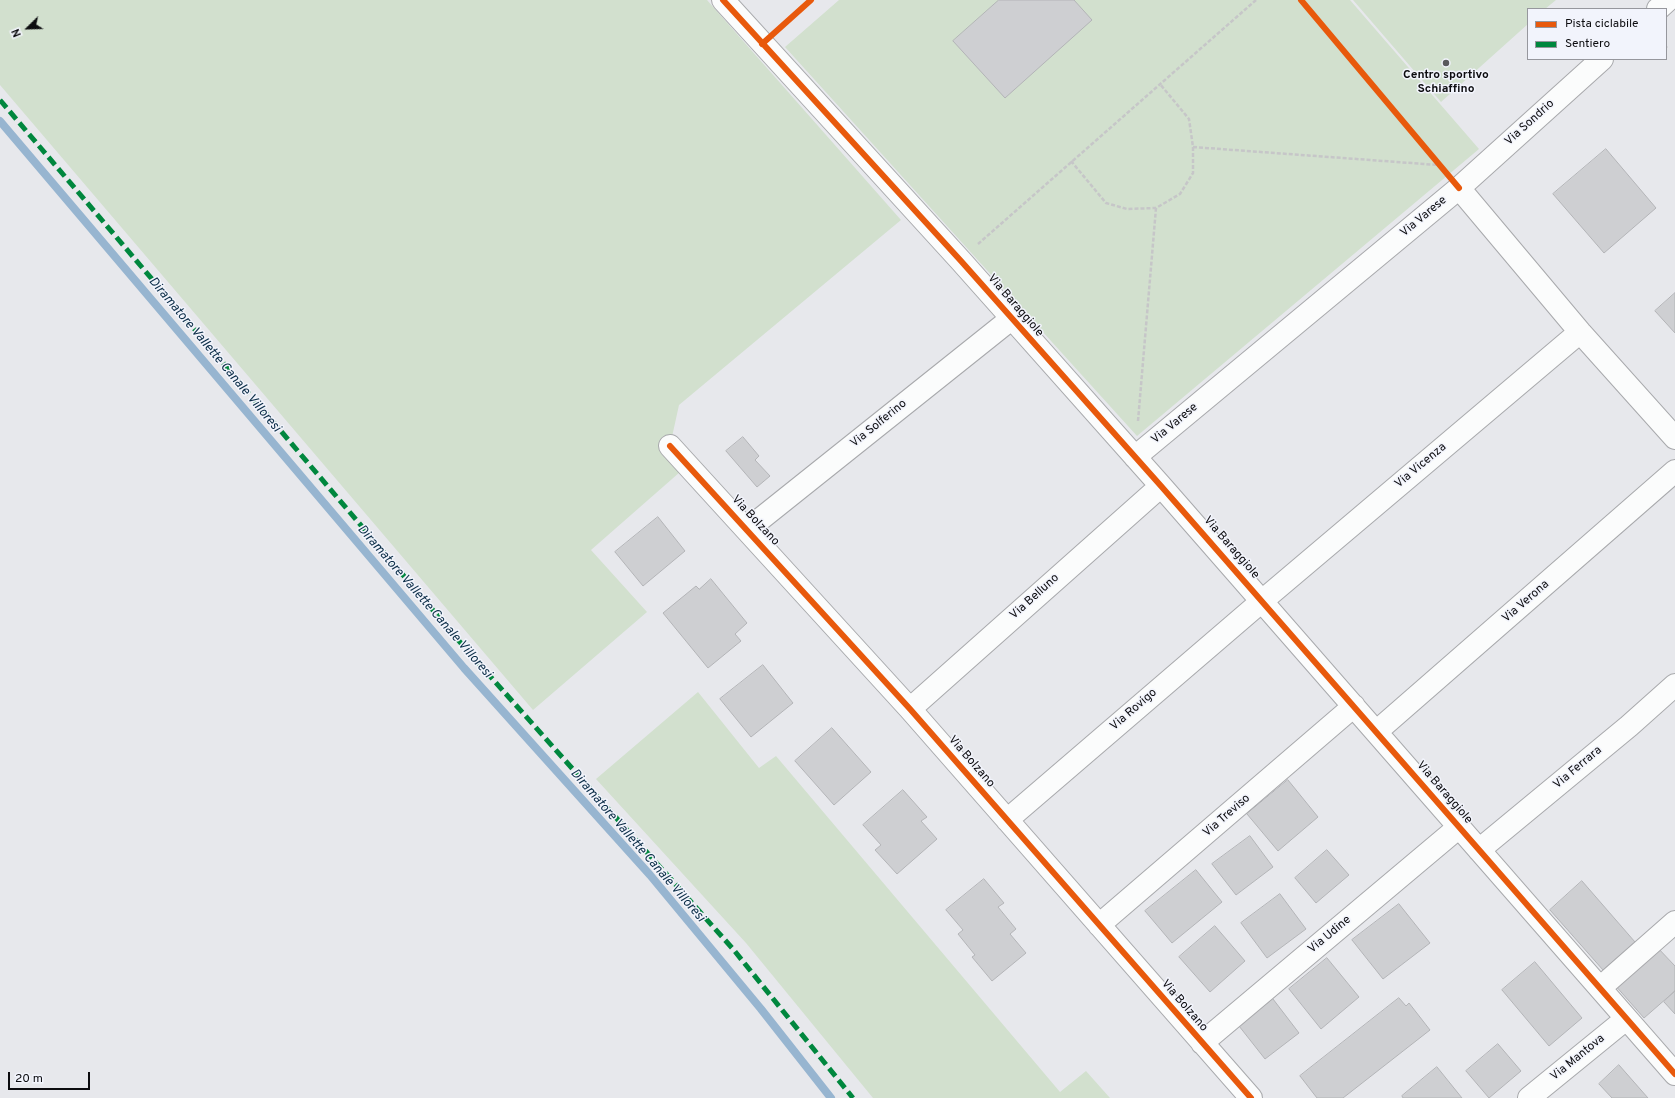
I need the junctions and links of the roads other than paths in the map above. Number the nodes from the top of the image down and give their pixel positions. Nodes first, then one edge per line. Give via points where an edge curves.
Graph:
1 (723, 0) edge
2 (1668, 0) edge
3 (1659, 8) edge
4 (1601, 60) edge
5 (1459, 188) junction
6 (1011, 319) junction
7 (1580, 332) junction
8 (1675, 438) edge
9 (670, 446) dead end
10 (1135, 457) junction
11 (1675, 471) edge
12 (1161, 486) junction
13 (748, 529) junction
14 (1262, 601) junction
15 (1675, 685) edge
16 (1354, 706) junction
17 (910, 709) junction
18 (1376, 732) junction
19 (1007, 820) junction
20 (1459, 827) junction
21 (1479, 850) junction
22 (1675, 922) edge
23 (1099, 925) junction
24 (1600, 988) junction
25 (1626, 1019) junction
26 (1202, 1043) junction
27 (1675, 1074) edge
28 (1251, 1098) edge
29 (1529, 1098) edge

1 - 6 street, Via Baraggiole
2 - 3 street
4 - 5 street, Via Sondrio
5 - 7 street, Via Varese
5 - 10 street, Via Varese
6 - 10 street, Via Baraggiole
6 - 13 street, Via Solferino
7 - 8 street, Via Varese
7 - 14 street, Via Vicenza
9 - 13 street, Via Bolzano
10 - 12 street, Via Baraggiole
11 - 18 street, Via Verona
12 - 14 street, Via Baraggiole
12 - 17 street, Via Belluno
13 - 17 street, Via Bolzano
14 - 16 street, Via Baraggiole
14 - 19 street, Via Rovigo
15 - 21 street, Via Ferrara
16 - 18 street, Via Baraggiole
16 - 23 street, Via Treviso
17 - 19 street, Via Bolzano
18 - 20 street, Via Baraggiole
19 - 23 street, Via Bolzano
20 - 21 street, Via Baraggiole
20 - 26 street, Via Udine
21 - 24 street, Via Baraggiole
22 - 24 street
23 - 26 street, Via Bolzano
24 - 25 street, Via Baraggiole
25 - 27 street, Via Baraggiole
25 - 29 street, Via Mantova
26 - 28 street, Via Bolzano

